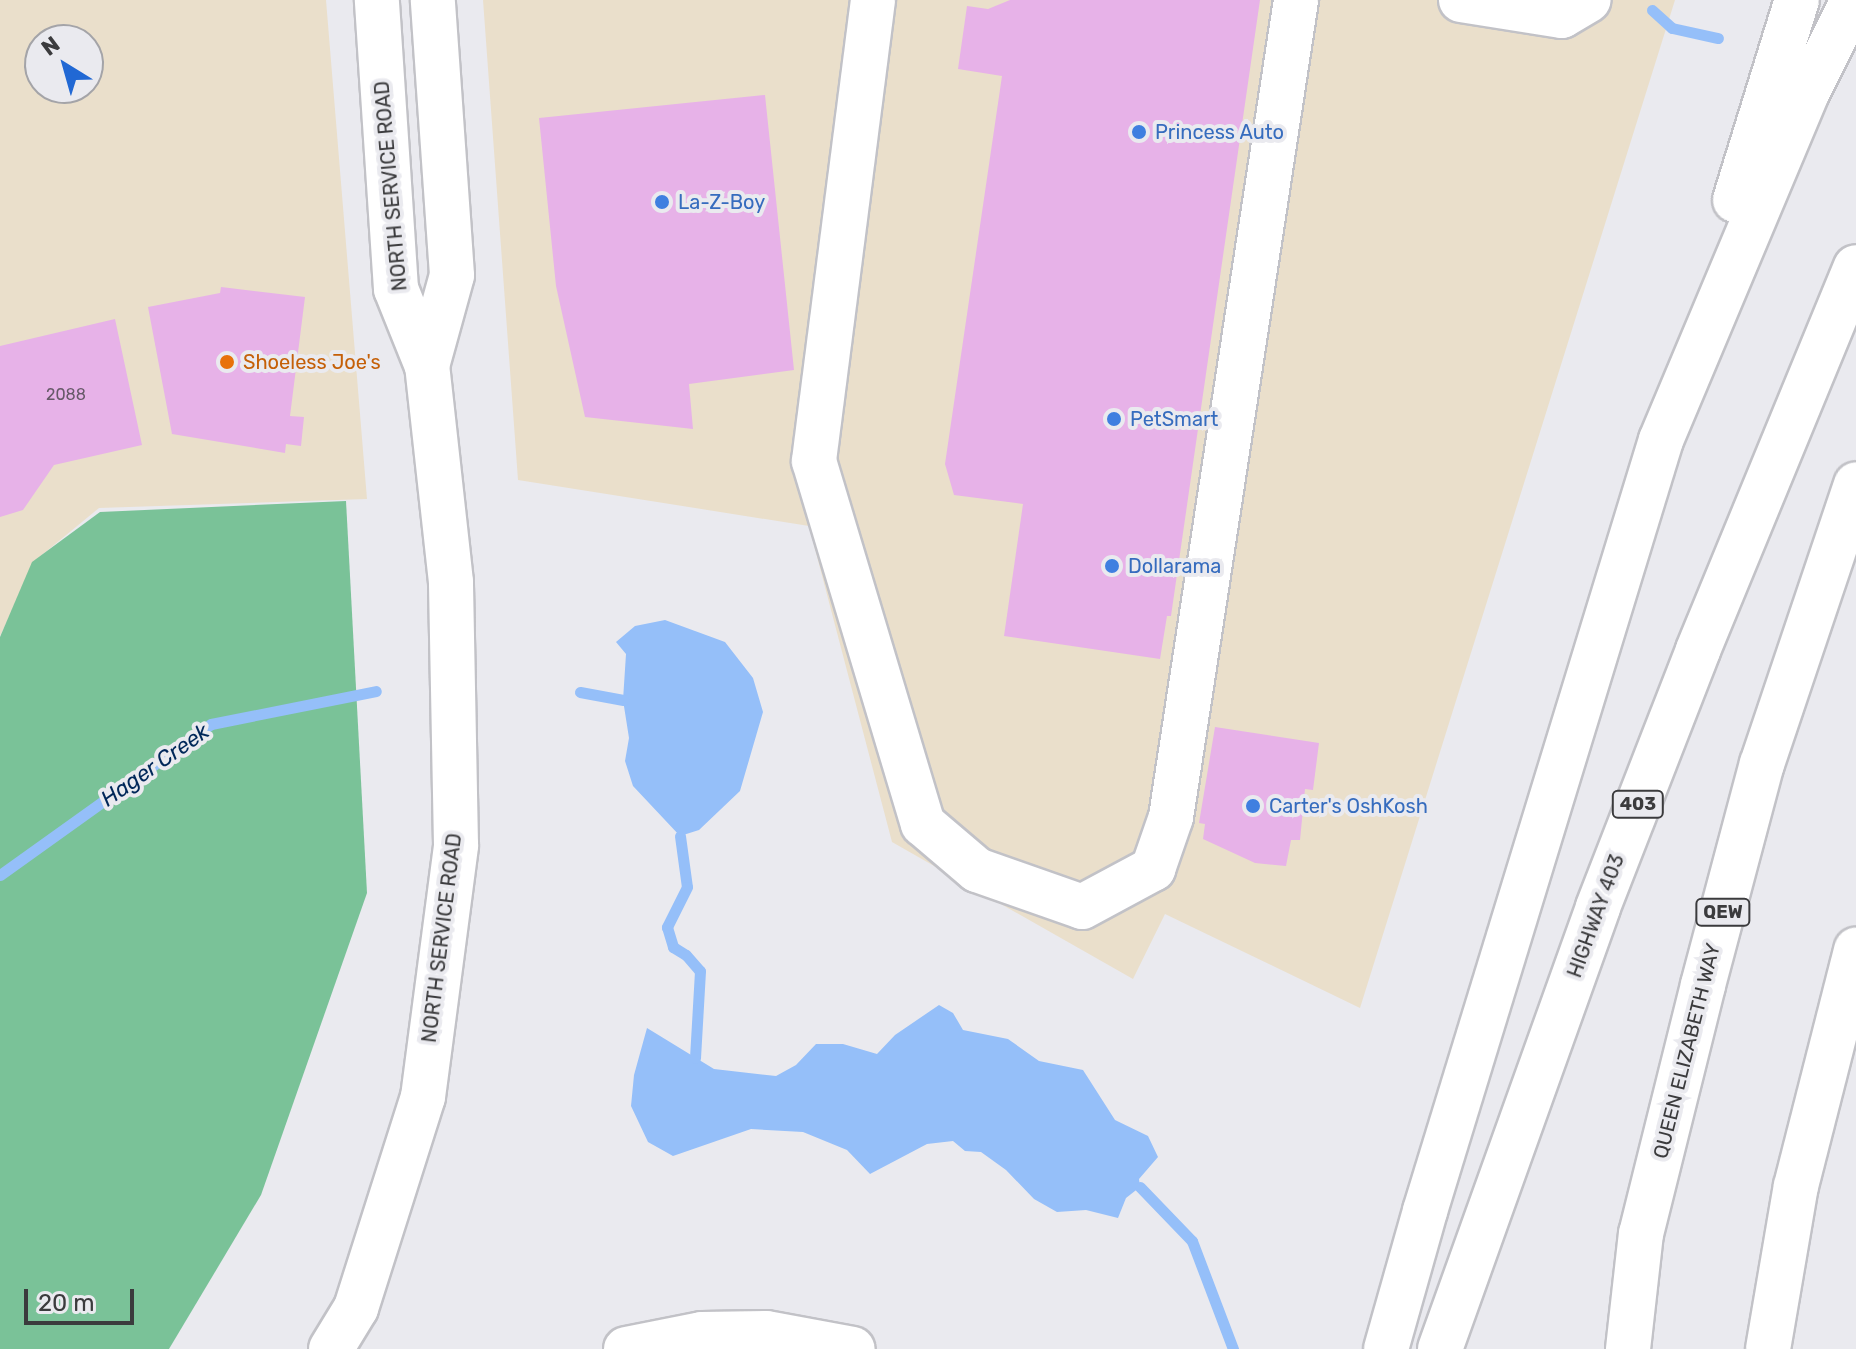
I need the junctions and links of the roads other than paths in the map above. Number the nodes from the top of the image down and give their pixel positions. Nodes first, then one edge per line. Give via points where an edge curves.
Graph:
1 (377, 0) edge
2 (433, 0) edge
3 (873, 0) edge
4 (1296, 0) edge
5 (1461, 0) edge
6 (1589, 0) edge
7 (1797, 0) edge
8 (1853, 0) edge
9 (1856, 267) edge
10 (427, 366) junction
11 (1661, 440) junction
12 (1856, 484) edge
13 (1856, 950) edge
14 (331, 1349) edge
15 (626, 1349) edge
16 (853, 1349) edge
17 (1386, 1349) edge
18 (1440, 1349) edge
19 (1628, 1349) edge
20 (1768, 1349) edge

1 - 10 main road, NORTH SERVICE ROAD via 396,289
2 - 10 main road, NORTH SERVICE ROAD via 452,275
3 - 4 main road via 814,461 923,824 977,870 1082,907 1153,869 1171,817
5 - 6 main road via 1562,16
7 - 11 main road
8 - 11 main road via 1808,91
9 - 18 main road, HIGHWAY 403 / 403 via 1598,907
10 - 14 main road, NORTH SERVICE ROAD via 451,582 456,845 423,1097 356,1308
11 - 17 main road
12 - 19 main road, QUEEN ELIZABETH WAY / QEW via 1762,764 1715,941 1641,1234
13 - 20 main road via 1796,1186
15 - 16 main road via 702,1334 766,1333

